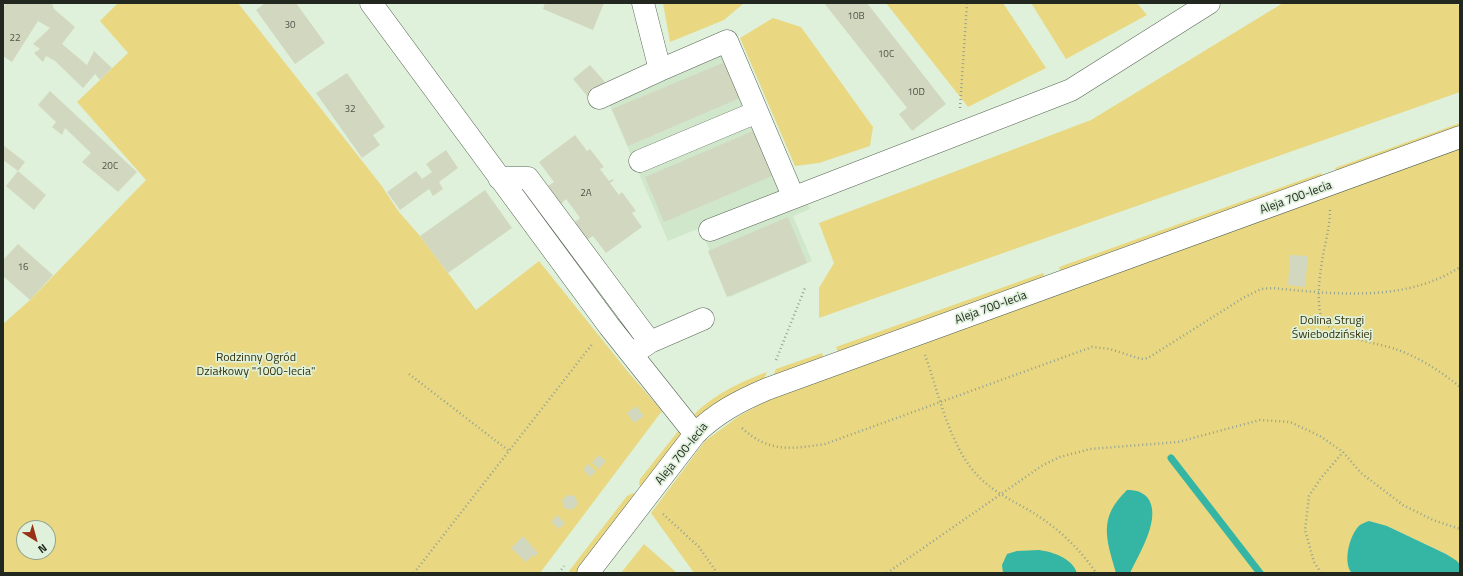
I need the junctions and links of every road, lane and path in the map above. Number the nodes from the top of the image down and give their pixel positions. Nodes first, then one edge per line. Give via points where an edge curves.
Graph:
1 (371, 3) edge
2 (643, 3) edge
3 (967, 3) edge
4 (1209, 3) edge
5 (660, 70) junction
6 (599, 98) dead end
7 (757, 112) junction
8 (958, 133) junction
9 (1460, 137) edge
10 (640, 161) dead end
11 (499, 178) junction
12 (1328, 186) junction
13 (793, 196) junction
14 (710, 230) dead end
15 (1460, 267) edge
16 (805, 288) dead end
17 (1319, 291) junction
18 (704, 319) dead end
19 (609, 326) junction
20 (918, 334) junction
21 (650, 342) junction
22 (638, 361) junction
23 (409, 374) dead end
24 (1460, 387) edge
25 (767, 389) junction
26 (942, 402) junction
27 (728, 407) junction
28 (695, 434) junction
29 (509, 451) junction
30 (1343, 452) junction
31 (1000, 495) junction
32 (646, 498) junction
33 (1460, 530) edge
34 (414, 573) edge
35 (588, 573) edge
36 (717, 573) edge
37 (887, 573) edge
38 (1096, 573) edge
39 (1321, 573) edge

1 - 11 street
2 - 5 street
3 - 8 path
4 - 8 street via 1071,90
5 - 6 street
5 - 7 street via 728,41
7 - 10 street
7 - 13 street
8 - 13 street
9 - 12 street, Aleja 700-lecia
11 - 19 street
11 - 21 street via 528,178
12 - 17 path via 1330,219
12 - 20 street, Aleja 700-lecia
13 - 14 street
15 - 17 path via 1430,281 1383,293
16 - 25 path via 774,364
17 - 24 path via 1320,314 1326,326 1356,339 1398,350 1430,365
17 - 26 path via 1273,288 1261,290 1243,298 1148,358 1141,359 1110,349 1092,347
18 - 21 street
19 - 22 street
19 - 29 path
20 - 25 street, Aleja 700-lecia
20 - 26 path
21 - 22 street
22 - 28 street
23 - 29 path
25 - 27 street, Aleja 700-lecia
26 - 27 path via 825,444 792,449 768,445 754,439 742,428
26 - 31 path via 949,428 961,452 978,477
27 - 28 street, Aleja 700-lecia
28 - 32 street, Aleja 700-lecia
29 - 34 path
30 - 31 path via 1320,436 1290,422 1260,420 1178,442 1090,449 1060,457 1043,465
30 - 33 path via 1361,473 1403,505
30 - 39 path via 1309,496 1305,530 1314,562
31 - 37 path
31 - 38 path via 1047,522 1075,546
32 - 35 street, Aleja 700-lecia
32 - 36 path via 699,547

